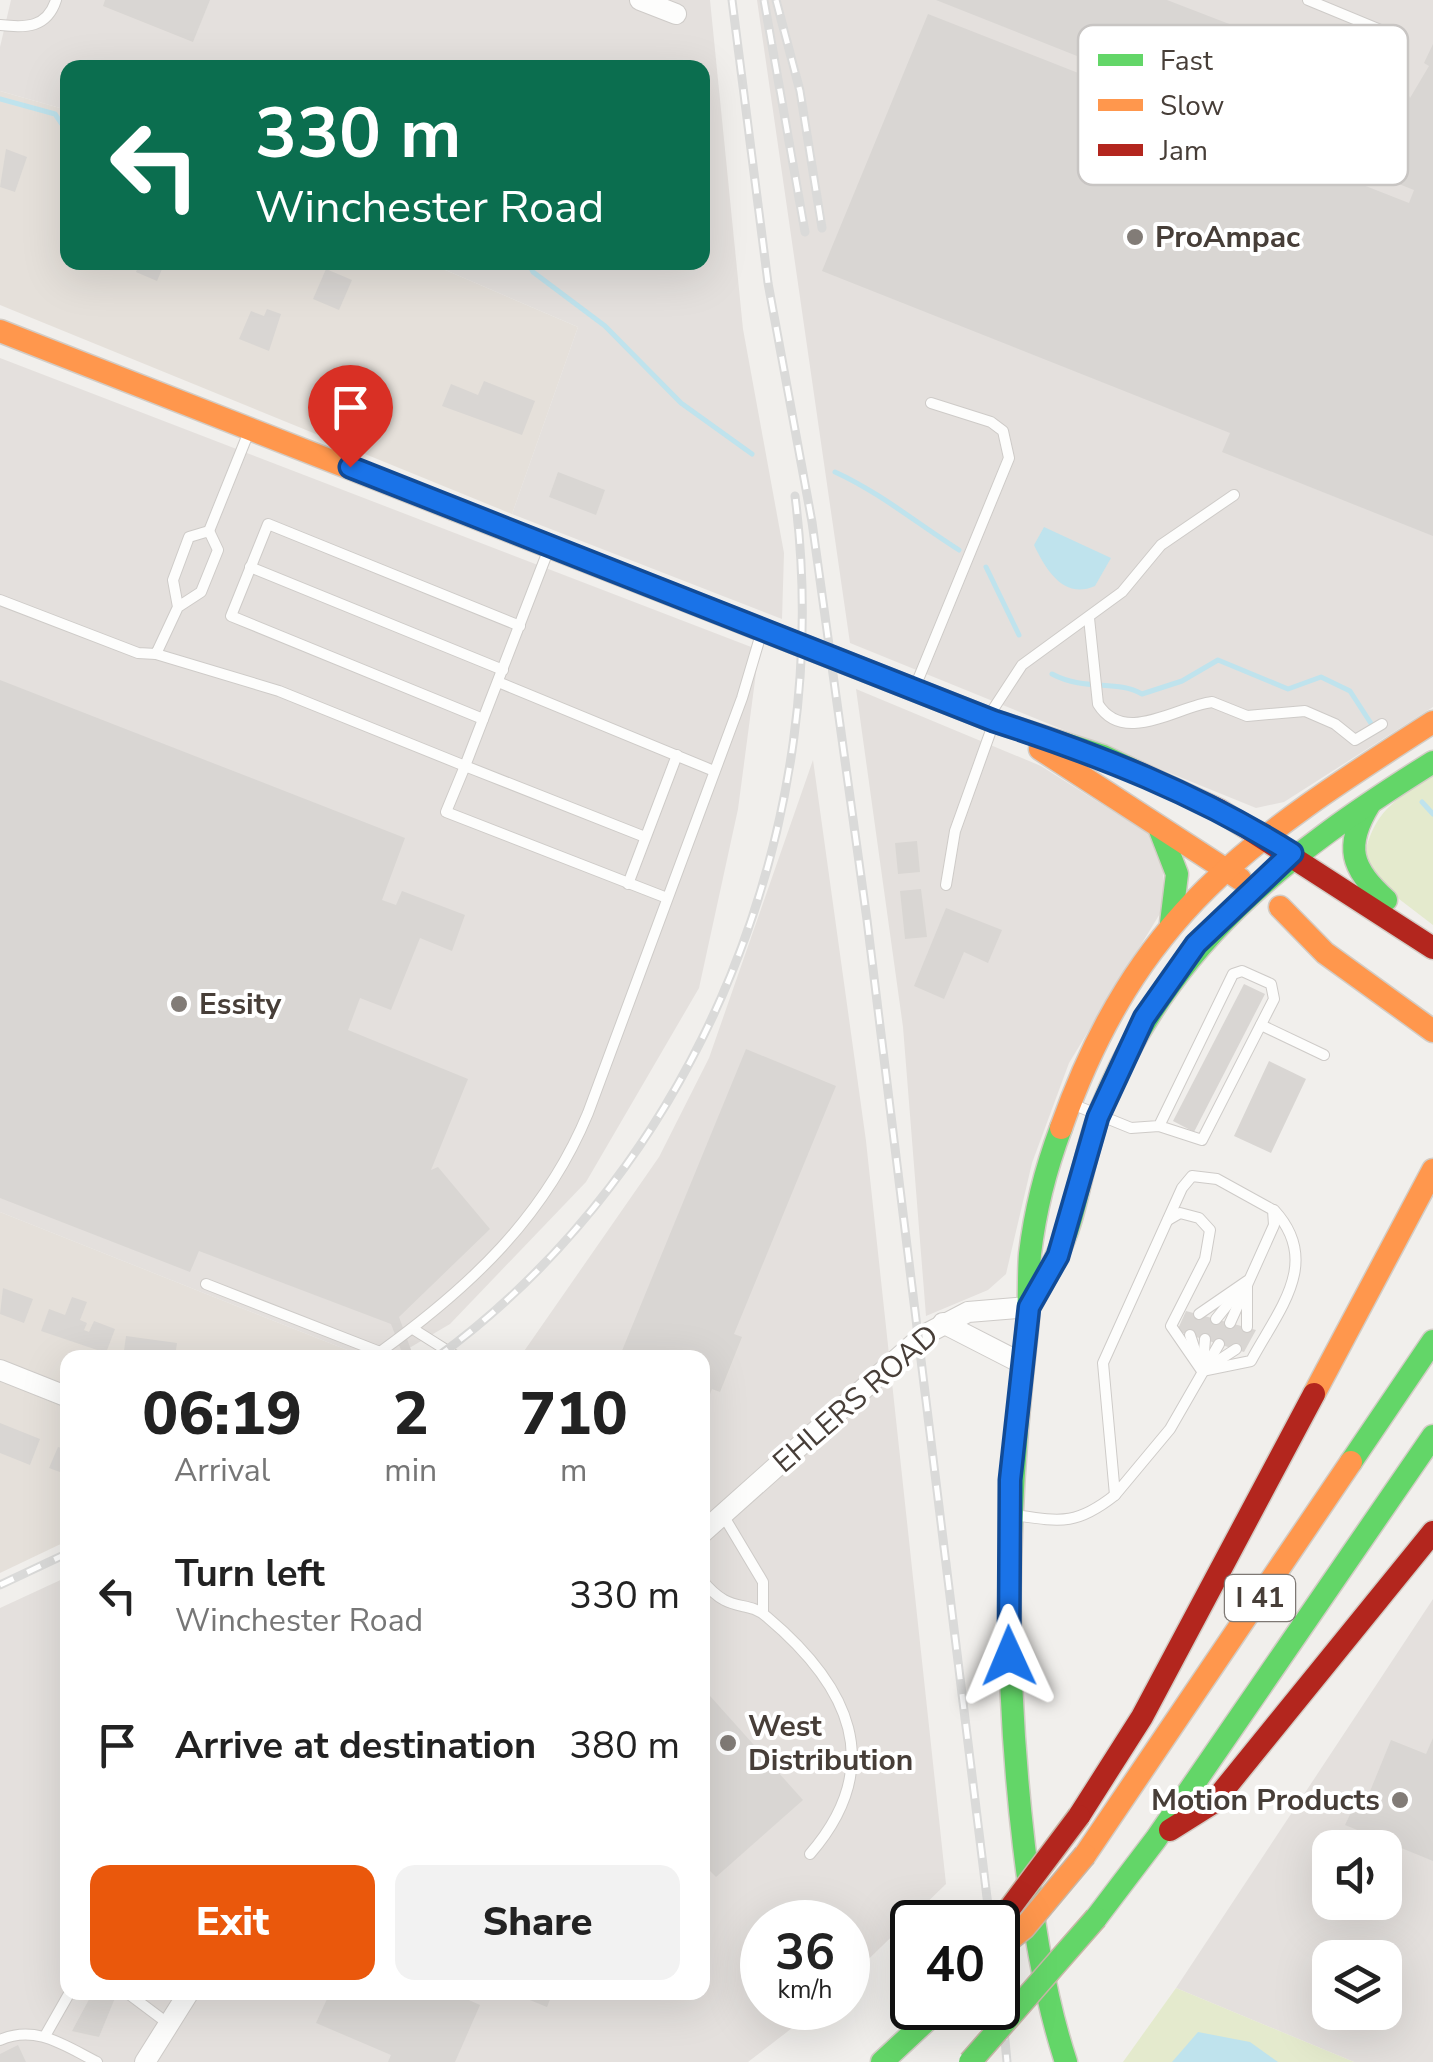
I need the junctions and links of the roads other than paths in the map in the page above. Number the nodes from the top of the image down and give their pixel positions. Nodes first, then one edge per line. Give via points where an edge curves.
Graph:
1 (56, 0) edge
2 (640, 0) edge
3 (1308, 0) edge
4 (676, 14) dead end
5 (0, 25) edge
6 (1369, 25) edge
7 (0, 331) edge
8 (932, 403) dead end
9 (250, 428) junction
10 (1234, 496) dead end
11 (209, 531) junction
12 (550, 546) junction
13 (250, 568) junction
14 (0, 600) edge
15 (178, 606) junction
16 (1089, 618) junction
17 (520, 626) junction
18 (762, 628) junction
19 (156, 654) junction
20 (503, 670) junction
21 (498, 682) junction
22 (914, 688) junction
23 (484, 719) junction
24 (991, 720) junction
25 (1433, 722) edge
26 (1382, 724) dead end
27 (677, 754) junction
28 (1433, 762) edge
29 (465, 766) junction
30 (714, 772) junction
31 (1374, 798) junction
32 (1155, 823) junction
33 (1265, 836) junction
34 (646, 837) junction
35 (1292, 853) junction
36 (1225, 868) junction
37 (628, 884) junction
38 (946, 885) dead end
39 (1254, 888) junction
40 (667, 898) junction
41 (1280, 907) junction
42 (1170, 924) junction
43 (1433, 944) edge
44 (1226, 987) junction
45 (1242, 989) dead end
46 (1236, 1000) dead end
47 (1433, 1009) edge
48 (1215, 1010) junction
49 (1227, 1016) dead end
50 (1260, 1017) junction
51 (1206, 1028) junction
52 (1433, 1031) edge
53 (1218, 1034) dead end
54 (1324, 1055) dead end
55 (1071, 1104) junction
56 (1098, 1117) junction
57 (1159, 1126) junction
58 (1433, 1170) edge
59 (1274, 1210) junction
60 (1167, 1220) junction
61 (1247, 1280) junction
62 (206, 1284) dead end
63 (1029, 1307) junction
64 (1200, 1314) dead end
65 (1216, 1318) dead end
66 (1230, 1322) dead end
67 (944, 1323) junction
68 (1248, 1327) dead end
69 (413, 1329) junction
70 (1190, 1334) dead end
71 (1205, 1340) dead end
72 (1433, 1341) edge
73 (1219, 1344) dead end
74 (1236, 1349) dead end
75 (375, 1350) edge
76 (383, 1350) edge
77 (446, 1350) edge
78 (1021, 1364) junction
79 (0, 1370) edge
80 (1202, 1371) junction
81 (60, 1395) edge
82 (1433, 1436) edge
83 (1115, 1495) junction
84 (1009, 1514) junction
85 (723, 1515) junction
86 (710, 1526) edge
87 (1433, 1532) edge
88 (710, 1588) edge
89 (764, 1613) junction
90 (1156, 1839) junction
91 (810, 1854) dead end
92 (1016, 1900) edge
93 (1020, 1931) edge
94 (65, 2000) edge
95 (137, 2000) edge
96 (184, 2000) edge
97 (166, 2022) junction
98 (916, 2030) edge
99 (45, 2036) junction
100 (0, 2040) edge
101 (97, 2062) edge
102 (145, 2062) edge
103 (882, 2062) edge
104 (970, 2062) edge
105 (1066, 2062) edge

1 - 5 lane via 52,14 30,28
2 - 4 street
3 - 6 lane
7 - 9 main road
8 - 22 lane via 991,422 1003,432 1009,458
9 - 11 lane
9 - 12 main road
10 - 16 lane via 1161,545 1133,582
11 - 15 lane via 189,537 173,580
11 - 15 lane via 218,550 201,592
12 - 17 lane
12 - 18 main road
13 - 17 lane via 268,524
13 - 20 lane
13 - 23 lane via 231,616
14 - 19 lane
15 - 19 lane
16 - 24 lane via 1022,664
16 - 26 lane via 1095,687 1104,715 1117,721 1167,719 1212,702 1247,716 1305,711 1355,740
17 - 20 lane
18 - 22 main road
18 - 30 lane
19 - 29 lane via 279,692
20 - 21 lane
21 - 23 lane
21 - 27 lane
22 - 24 main road
23 - 29 lane
24 - 32 main road
24 - 33 main road via 1103,756
24 - 38 lane via 955,831
25 - 33 main road
27 - 30 lane
27 - 34 lane
28 - 31 main road
29 - 34 lane
29 - 37 lane via 446,812
30 - 40 lane
31 - 35 main road
31 - 43 main road via 1352,833 1352,862
32 - 36 main road
32 - 42 main road via 1177,861
33 - 35 main road
33 - 36 main road
34 - 37 lane
35 - 39 main road
35 - 43 main road
36 - 39 main road
36 - 42 main road
37 - 40 lane
39 - 41 main road
39 - 56 main road via 1168,981 1120,1063
40 - 69 lane via 588,1113 553,1186 499,1253
41 - 47 main road
41 - 52 main road via 1324,953
42 - 55 main road via 1090,1050
44 - 45 lane
44 - 46 lane
44 - 48 lane
44 - 50 lane via 1242,971 1271,984
48 - 49 lane
48 - 51 lane
50 - 54 lane
50 - 57 lane via 1201,1130 1202,1140
51 - 53 lane
51 - 57 lane via 1203,1049
55 - 56 lane
55 - 63 main road via 1031,1248
56 - 57 lane via 1131,1128
56 - 63 main road via 1058,1256
58 - 92 main road, bridge via 1142,1717
59 - 60 lane via 1217,1179 1192,1176
59 - 61 lane via 1274,1225
59 - 80 lane via 1293,1231 1298,1256 1292,1282 1251,1361
60 - 80 lane via 1180,1213 1199,1218 1210,1230 1205,1259 1171,1326
60 - 83 lane via 1103,1364
61 - 64 lane
61 - 65 lane
61 - 66 lane
61 - 68 lane
62 - 75 lane
63 - 67 street, EHLERS ROAD via 968,1312
63 - 78 main road
67 - 78 street
67 - 85 street, EHLERS ROAD via 916,1340
69 - 76 lane
69 - 77 lane
70 - 80 lane
71 - 80 lane
72 - 93 main road, I 41, bridge via 1085,1854
73 - 80 lane
74 - 80 lane
78 - 84 main road
79 - 81 street
80 - 83 lane via 1170,1430
82 - 90 main road, I 41
83 - 84 lane via 1088,1517 1062,1522
84 - 105 main road via 1019,1810 1040,1964
85 - 86 street, EHLERS ROAD
85 - 89 lane via 764,1582
87 - 90 main road via 1214,1803
88 - 89 lane via 725,1604
89 - 91 lane via 824,1673 853,1745 850,1787 835,1825
90 - 104 main road, I 41, bridge
94 - 99 lane
95 - 97 lane
96 - 97 street
97 - 102 street
98 - 103 main road
99 - 100 lane via 15,2033
99 - 101 lane

